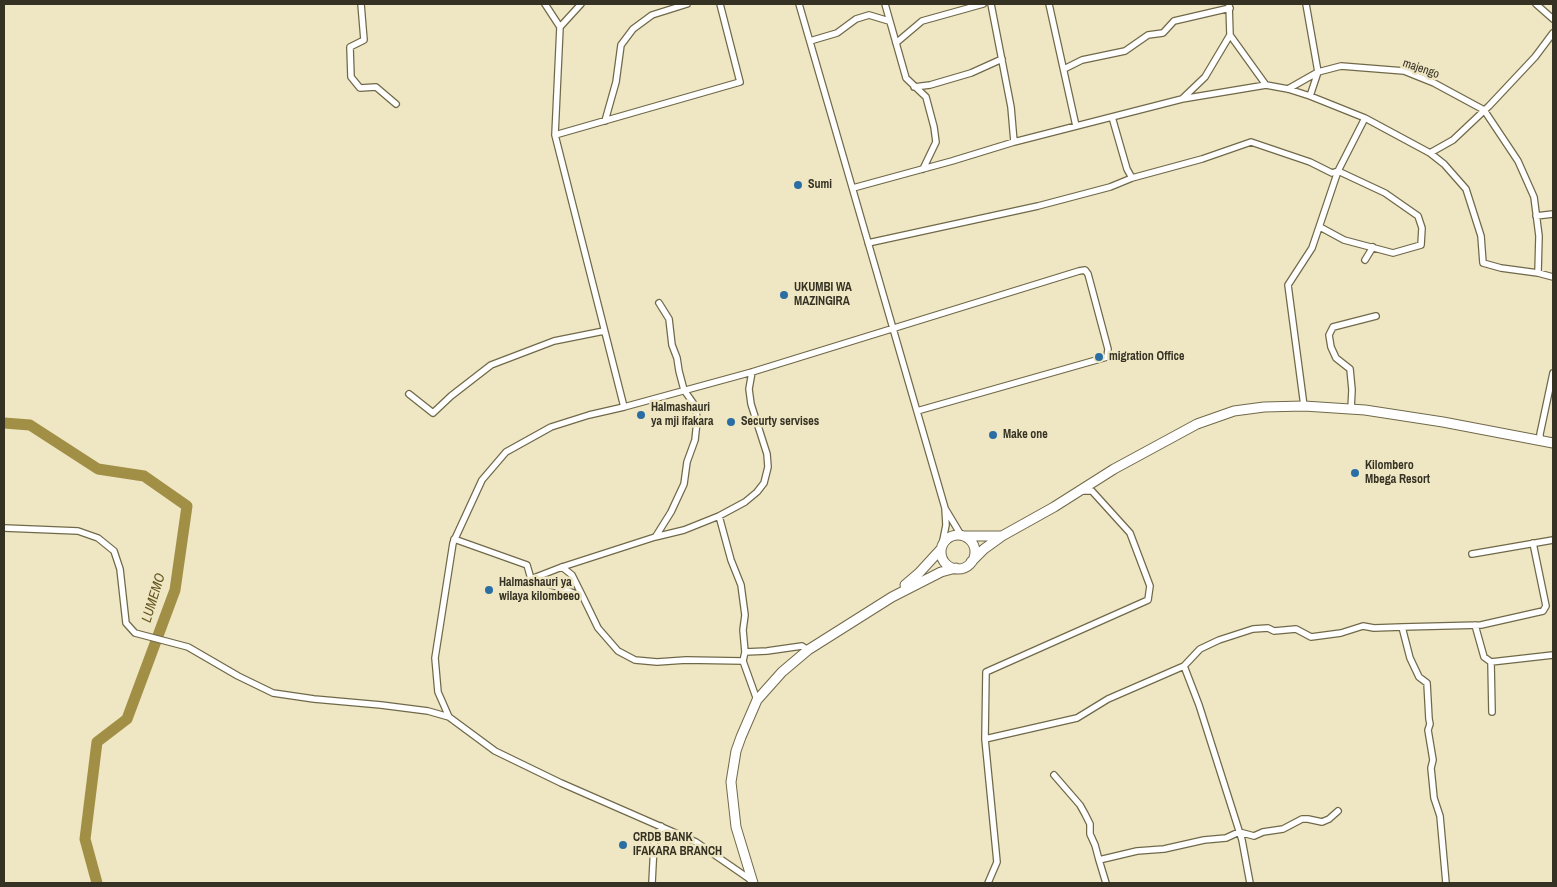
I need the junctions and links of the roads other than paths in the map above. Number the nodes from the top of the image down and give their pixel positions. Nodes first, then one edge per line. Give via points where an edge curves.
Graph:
1 (361, 4) edge
2 (545, 4) edge
3 (580, 4) edge
4 (687, 4) edge
5 (720, 4) edge
6 (799, 4) edge
7 (885, 4) edge
8 (983, 4) edge
9 (991, 4) edge
10 (1049, 4) edge
11 (1306, 4) edge
12 (1536, 4) edge
13 (1229, 6) edge
14 (1553, 19) edge
15 (889, 21) junction
16 (560, 27) junction
17 (1553, 32) edge
18 (1230, 35) junction
19 (810, 41) junction
20 (896, 43) junction
21 (1002, 59) junction
22 (1064, 69) junction
23 (1318, 72) junction
24 (927, 85) junction
25 (1266, 85) junction
26 (914, 87) junction
27 (1288, 89) junction
28 (924, 95) junction
29 (1310, 96) junction
30 (1182, 98) junction
31 (396, 104) dead end
32 (1484, 110) junction
33 (1112, 117) junction
34 (1365, 118) junction
35 (605, 121) junction
36 (1076, 126) junction
37 (555, 135) junction
38 (1014, 142) junction
39 (1430, 153) junction
40 (923, 169) junction
41 (1338, 171) junction
42 (1132, 178) junction
43 (853, 188) junction
44 (1553, 214) edge
45 (1536, 216) junction
46 (1320, 227) junction
47 (868, 243) junction
48 (1372, 247) junction
49 (1365, 260) dead end
50 (1538, 273) junction
51 (1553, 277) edge
52 (659, 304) dead end
53 (1376, 316) dead end
54 (892, 328) junction
55 (604, 331) junction
56 (752, 372) junction
57 (1553, 373) edge
58 (684, 390) junction
59 (409, 394) dead end
60 (1304, 406) junction
61 (624, 407) junction
62 (1351, 409) junction
63 (917, 411) junction
64 (1540, 440) junction
65 (1553, 443) edge
66 (1078, 491) junction
67 (944, 508) junction
68 (719, 516) junction
69 (4, 528) edge
70 (963, 536) junction
71 (1002, 536) junction
72 (656, 537) junction
73 (454, 539) junction
74 (1553, 540) edge
75 (1533, 543) junction
76 (942, 547) junction
77 (1472, 554) dead end
78 (971, 562) junction
79 (562, 566) junction
80 (956, 568) junction
81 (531, 579) junction
82 (583, 597) junction
83 (892, 597) junction
84 (1475, 625) junction
85 (1402, 626) junction
86 (808, 650) junction
87 (745, 652) junction
88 (1553, 655) edge
89 (743, 661) junction
90 (1491, 662) junction
91 (1184, 666) junction
92 (757, 700) junction
93 (1492, 712) dead end
94 (448, 717) junction
95 (985, 739) junction
96 (1054, 775) dead end
97 (1338, 811) dead end
98 (661, 826) junction
99 (1239, 832) junction
100 (1099, 860) junction
101 (752, 882) edge
102 (652, 883) edge
103 (988, 883) edge
104 (1106, 883) edge
105 (1250, 883) edge
106 (1446, 883) edge

1 - 31 street via 364,40 350,47 351,76 360,88 376,86
2 - 16 street
3 - 16 street
4 - 35 street via 652,15 633,29 622,45
5 - 35 street via 740,82
6 - 19 street
7 - 15 street
8 - 20 street via 922,21
9 - 21 street
10 - 22 street
11 - 23 street
12 - 14 street
13 - 18 street
13 - 22 street via 1174,21 1163,34 1148,35 1124,51 1082,60
15 - 19 street via 869,15 856,19 837,33
15 - 20 street
16 - 37 street
17 - 32 street via 1535,57
18 - 25 street
18 - 30 street via 1205,77
19 - 43 street
20 - 26 street via 906,78
21 - 24 street via 971,73
21 - 38 street
22 - 36 street
23 - 27 street, majengo
23 - 29 street
23 - 32 street, majengo via 1341,66 1404,71
24 - 26 street
24 - 28 street
25 - 27 street
25 - 30 street
26 - 28 street
27 - 29 street
28 - 40 street via 936,142
29 - 34 street
30 - 33 street
32 - 39 street via 1453,140
32 - 45 street via 1518,161 1534,198
33 - 36 street
33 - 42 street
34 - 39 street
34 - 41 street
35 - 37 street
36 - 38 street
37 - 55 street
38 - 40 street
39 - 50 street via 1466,189 1481,236 1483,263
40 - 43 street
41 - 42 street via 1332,173 1251,142
41 - 46 street
41 - 48 street via 1386,193 1418,216 1422,228 1421,245 1393,253
42 - 47 street via 1038,206
43 - 47 street
44 - 45 street
45 - 50 street
46 - 48 street via 1344,240
46 - 60 street via 1312,248 1288,285
47 - 54 street
48 - 49 street
50 - 51 street
52 - 58 street via 668,319
53 - 62 street via 1333,327 1329,335 1336,358 1350,369
54 - 56 street
54 - 63 street
54 - 63 street via 1079,271 1085,270 1088,274 1108,349 1107,357
55 - 59 street via 554,341 491,365 433,413
55 - 61 street
56 - 58 street
56 - 68 street via 751,404 768,467 764,483 757,492
57 - 64 street
58 - 61 street
58 - 72 street via 696,407 695,440 684,484
60 - 62 main road
60 - 66 main road via 1234,411 1198,424
61 - 73 street via 551,427 506,452 482,480
62 - 64 main road
63 - 67 street
64 - 65 main road
66 - 71 main road
66 - 95 street via 1092,491 1130,533 1150,586 1148,600 986,672
67 - 70 street
67 - 76 street via 946,525
68 - 72 street
68 - 87 street via 745,604
69 - 94 street via 78,531 98,538 114,551 120,569 126,623 135,633 188,647 273,693 428,711
70 - 71 main road
70 - 76 main road via 952,536
70 - 78 main road via 974,546
71 - 78 main road
72 - 79 street
73 - 81 street via 528,565
73 - 94 street via 435,658 438,692
74 - 75 street
75 - 77 street
75 - 84 street via 1546,606 1543,611
76 - 80 main road via 946,563
76 - 83 main road via 920,574
78 - 80 main road
79 - 81 street
79 - 82 street via 572,574
80 - 83 main road via 941,572
81 - 82 street
82 - 89 street via 598,628 618,652 635,660
83 - 86 main road
84 - 85 street
84 - 90 street via 1484,658
85 - 91 street via 1363,626 1341,633 1311,636 1296,628 1253,630 1200,649
85 - 106 street via 1410,658 1419,677 1428,683 1431,768 1434,798 1440,816
86 - 87 street via 802,646
86 - 92 main road
87 - 89 street
88 - 90 street
89 - 92 street
90 - 93 street
91 - 95 street via 1108,699 1077,718
91 - 99 street
92 - 101 main road via 739,744 731,782 736,827
94 - 98 street via 495,750 561,783
95 - 103 street via 997,862
96 - 100 street via 1085,814
97 - 99 street via 1322,822 1302,819 1283,829 1254,836
98 - 101 street via 696,842
98 - 102 street via 654,844
99 - 100 street via 1226,838
99 - 105 street
100 - 104 street

